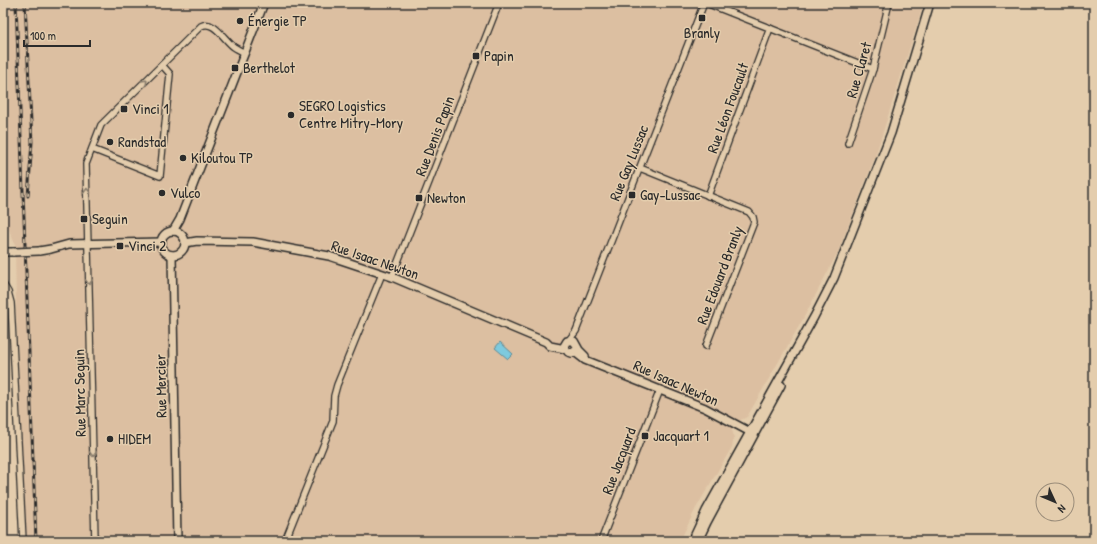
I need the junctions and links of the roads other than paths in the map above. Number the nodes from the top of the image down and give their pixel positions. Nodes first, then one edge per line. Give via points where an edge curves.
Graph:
1 (264, 3) edge
2 (500, 3) edge
3 (705, 3) edge
4 (889, 3) edge
5 (930, 3) edge
6 (770, 28) junction
7 (245, 53) junction
8 (162, 65) junction
9 (873, 68) junction
10 (848, 143) dead end
11 (92, 149) junction
12 (640, 168) junction
13 (708, 196) junction
14 (173, 231) junction
15 (162, 242) junction
16 (185, 243) junction
17 (88, 244) junction
18 (3, 252) edge
19 (172, 255) junction
20 (382, 274) junction
21 (392, 278) junction
22 (3, 284) edge
23 (571, 344) junction
24 (706, 346) dead end
25 (591, 362) junction
26 (660, 390) junction
27 (752, 433) junction
28 (23, 541) edge
29 (95, 541) edge
30 (177, 541) edge
31 (286, 541) edge
32 (601, 541) edge
33 (692, 541) edge
34 (698, 541) edge

1 - 7 street
2 - 21 street, Rue Denis Papin
3 - 6 street
3 - 12 street, Rue Gay Lussac
4 - 9 street, Rue Claret
5 - 27 street via 891,133 834,278
6 - 9 street
6 - 13 street, Rue Léon Foucault
7 - 8 street, Rue Marc Seguin via 234,47 210,24 203,25
7 - 14 street
11 -> 8 street, Rue Marc Seguin via 101,125
8 - 11 street via 170,74 160,176
9 - 10 street, Rue Claret
17 -> 11 street, Rue Marc Seguin via 86,164
12 - 13 street, Rue Edouard Branly
12 - 23 street, Rue Gay Lussac
13 - 24 street, Rue Edouard Branly via 749,212 754,222
14 - 15 street via 166,234
14 - 16 street via 180,233
15 - 17 street
15 - 19 street via 165,251
16 - 19 street via 180,253
16 - 20 street, Rue Isaac Newton via 253,242 329,256
17 - 18 street, bridge via 69,244 39,251
17 -> 29 street, Rue Marc Seguin
19 - 30 street, Rue Mercier
20 - 21 street, Rue Isaac Newton
20 - 31 street via 337,385 332,421
21 - 23 street, Rue Isaac Newton via 546,342
22 - 28 street via 12,304
23 - 25 street, Rue Isaac Newton
23 - 25 street, Rue Isaac Newton via 568,352
25 - 26 street, Rue Isaac Newton
26 - 27 street, Rue Isaac Newton via 705,408
26 - 32 street, Rue Jacquard
27 - 33 street via 706,511
27 - 34 street

